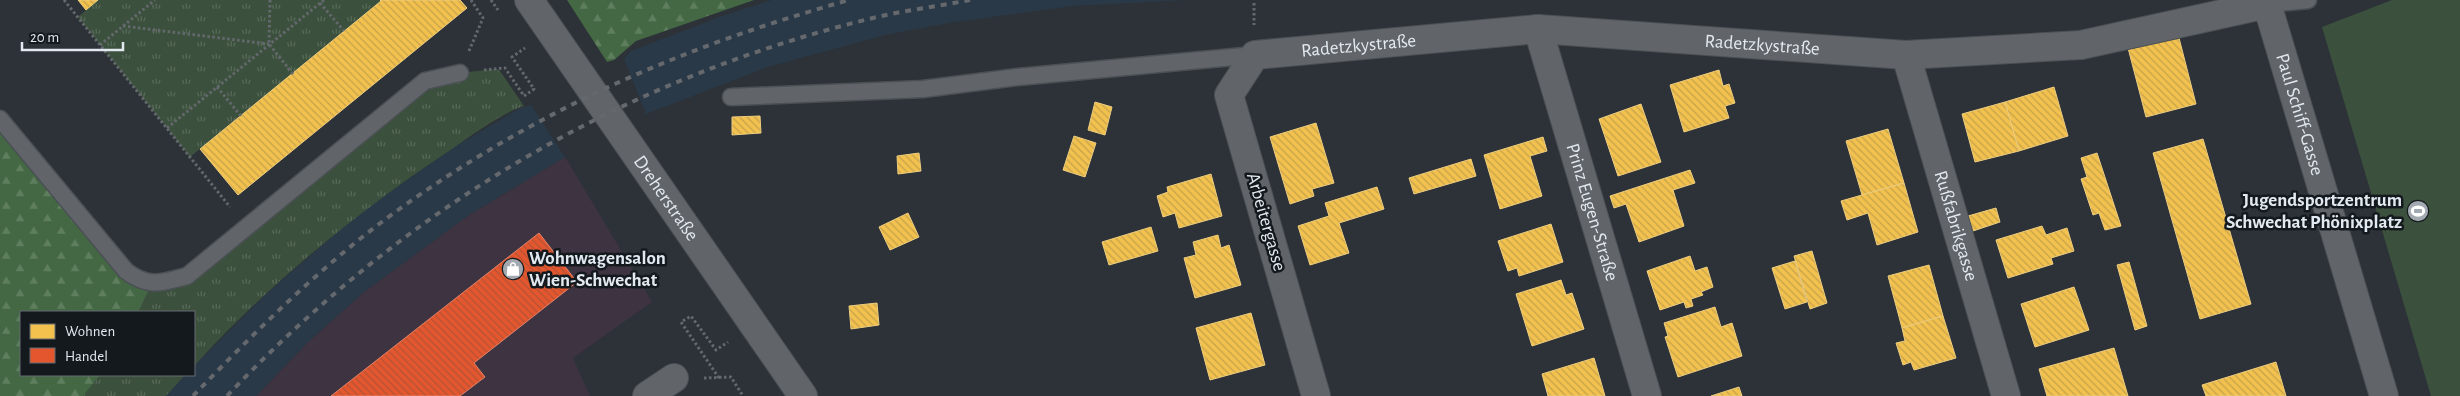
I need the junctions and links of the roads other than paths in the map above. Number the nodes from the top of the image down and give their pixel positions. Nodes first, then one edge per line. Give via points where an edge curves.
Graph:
1 (528, 0) edge
2 (2308, 0) edge
3 (2267, 4) junction
4 (1538, 29) junction
5 (1256, 55) junction
6 (1906, 55) junction
7 (460, 73) road end
8 (731, 97) dead end
9 (0, 120) edge
10 (674, 378) road end
11 (647, 396) edge
12 (803, 396) edge
13 (1316, 396) edge
14 (1647, 396) edge
15 (2006, 396) edge
16 (2384, 396) edge

1 - 12 street, Dreherstraße
2 - 3 lane
3 - 6 street, Radetzkystraße via 2081,45
3 - 16 street, Paul Schiff-Gasse
4 - 5 street, Radetzkystraße
4 - 6 street, Radetzkystraße
4 - 14 street, Prinz Eugen-Straße
5 - 8 lane via 923,90
5 - 13 street, Arbeitergasse via 1229,94
6 - 15 street, Rußfabrikgasse
7 - 9 lane via 425,82 186,276 152,284 138,280 126,271
10 - 11 street

